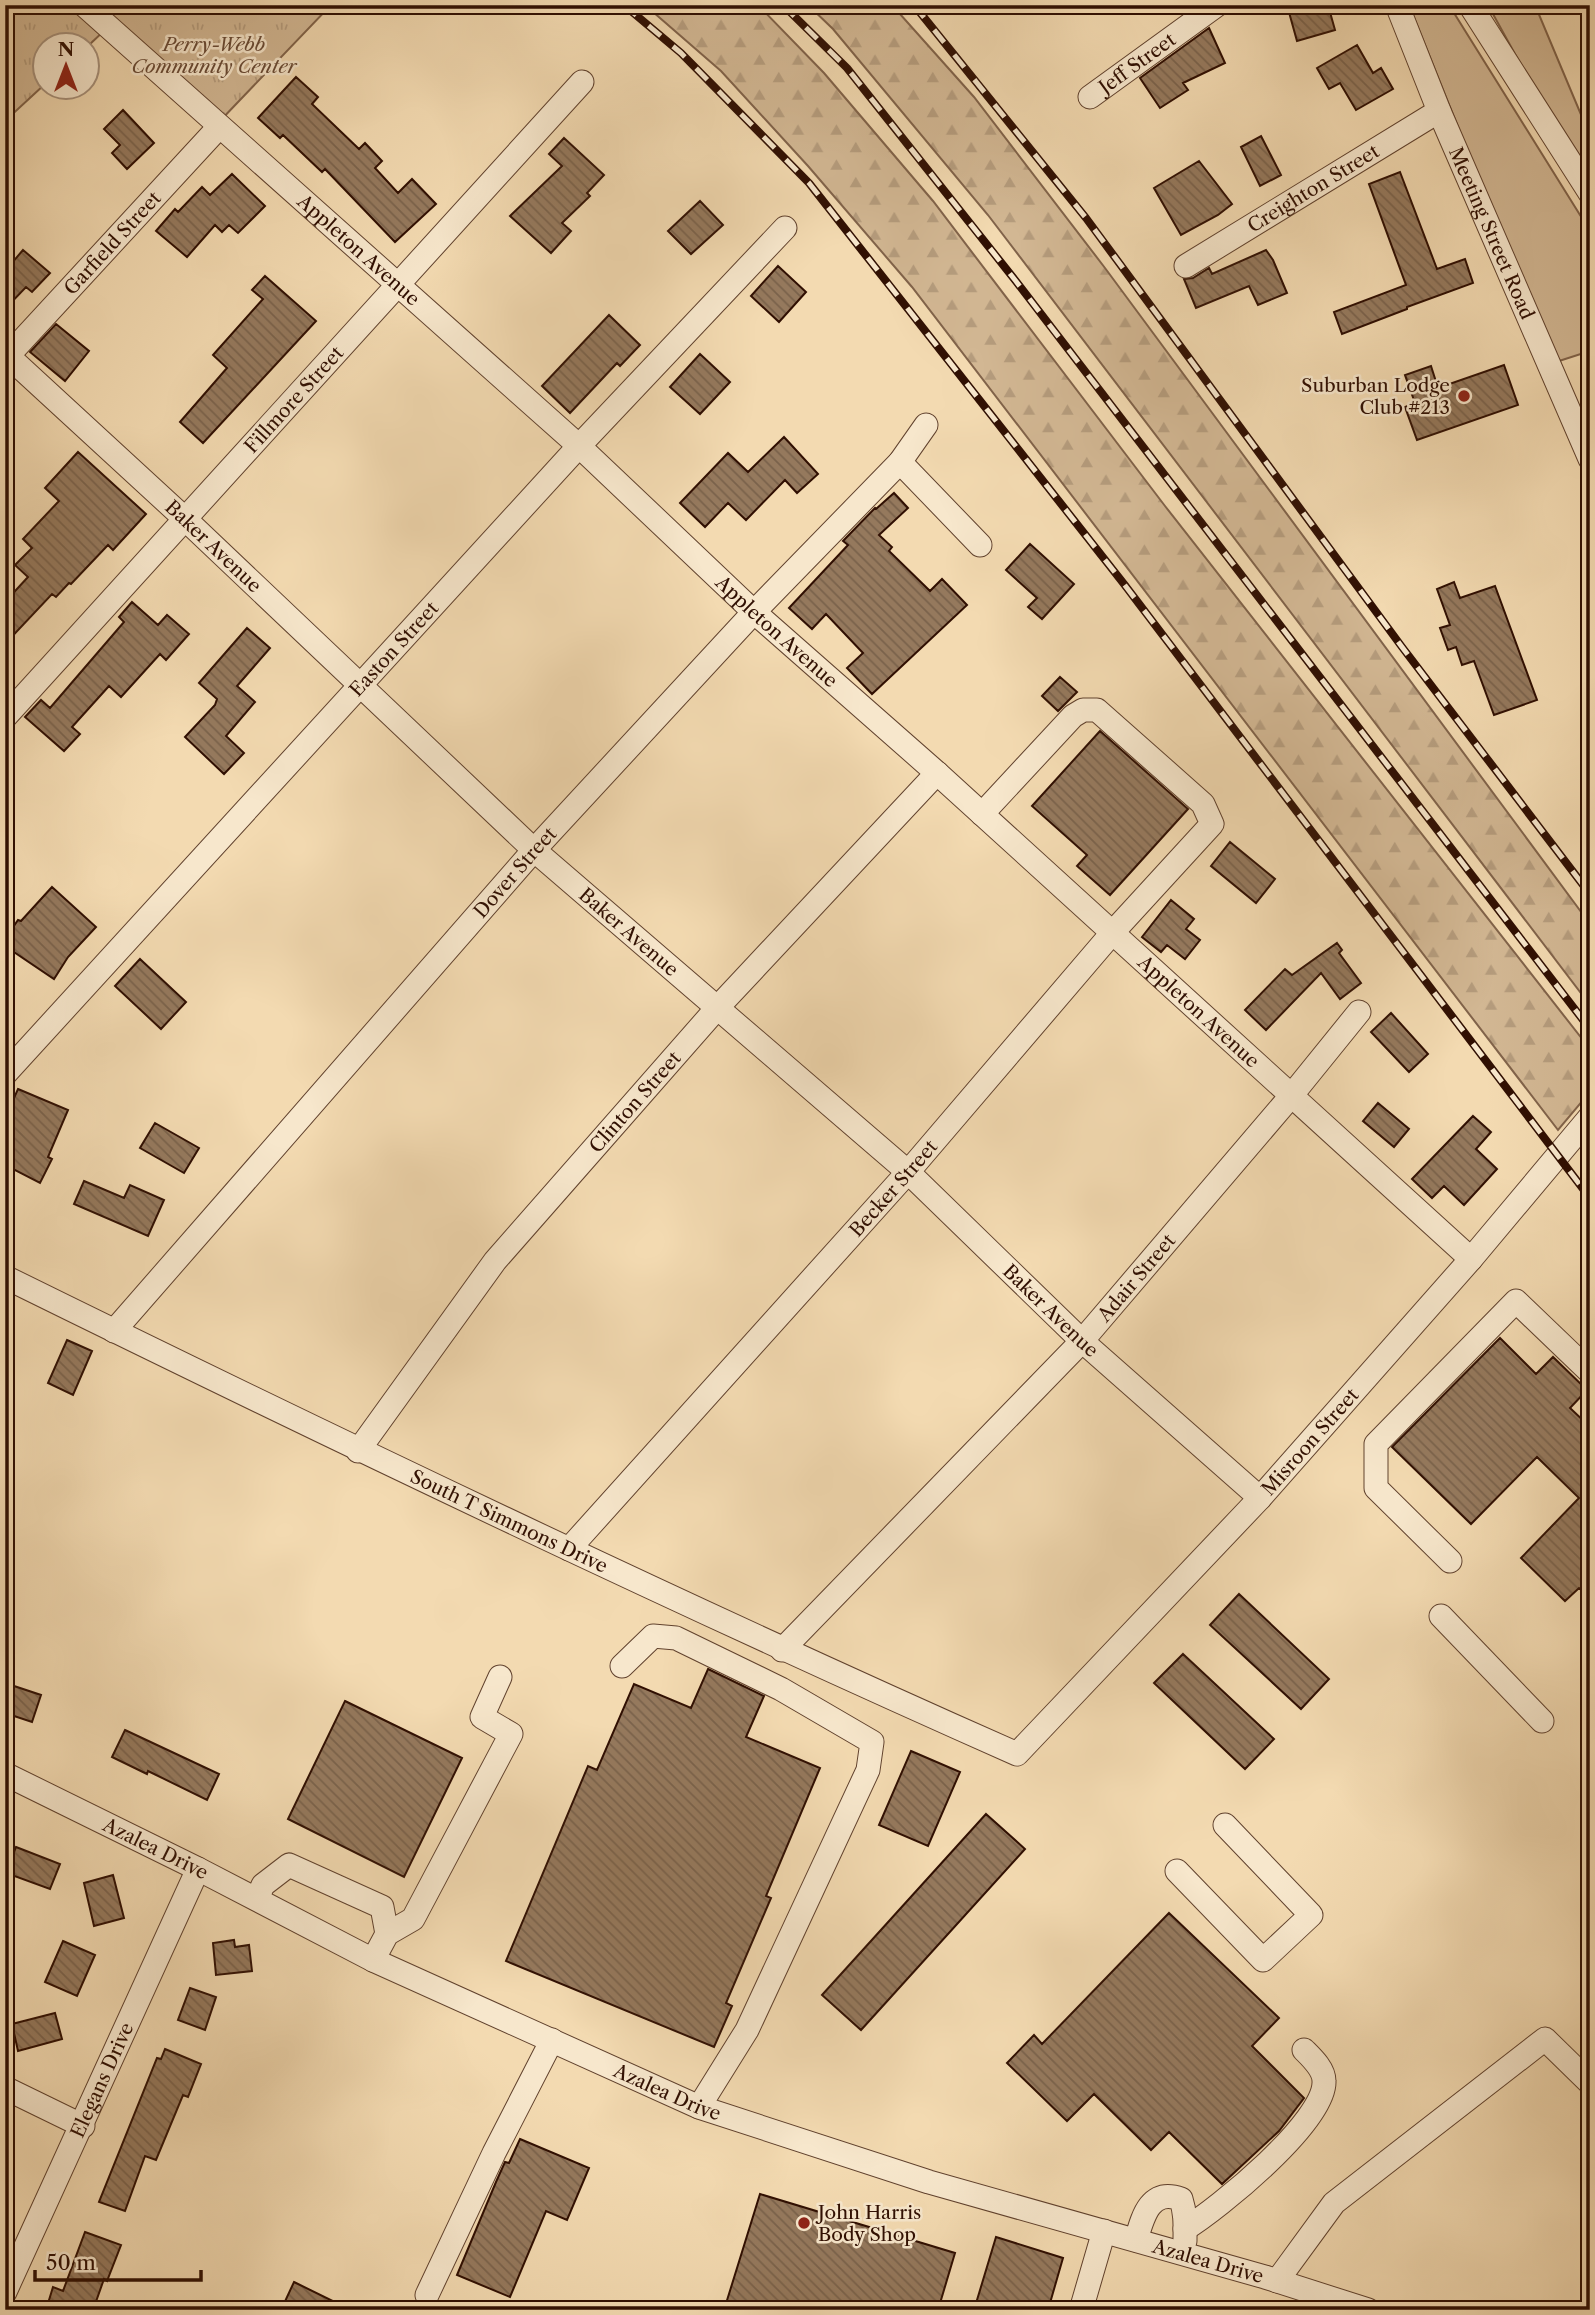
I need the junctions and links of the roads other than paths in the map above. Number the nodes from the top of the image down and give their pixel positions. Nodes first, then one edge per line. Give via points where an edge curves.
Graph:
1 (84, 5) edge
2 (1217, 5) edge
3 (1397, 5) edge
4 (1471, 5) edge
5 (582, 82) dead end
6 (1090, 97) dead end
7 (1439, 111) junction
8 (219, 127) junction
9 (1590, 193) edge
10 (785, 228) dead end
11 (1186, 266) dead end
12 (397, 284) junction
13 (6, 357) edge
14 (926, 425) dead end
15 (579, 446) junction
16 (1590, 459) edge
17 (900, 463) junction
18 (184, 518) junction
19 (980, 545) dead end
20 (754, 612) junction
21 (360, 685) junction
22 (5, 717) edge
23 (937, 773) junction
24 (982, 814) junction
25 (534, 850) junction
26 (1113, 932) junction
27 (718, 1007) junction
28 (1359, 1012) dead end
29 (5, 1074) edge
30 (1291, 1096) junction
31 (1590, 1117) edge
32 (908, 1172) junction
33 (1471, 1259) junction
34 (5, 1278) edge
35 (114, 1331) junction
36 (1082, 1341) junction
37 (1590, 1372) edge
38 (358, 1451) junction
39 (1260, 1499) junction
40 (569, 1549) junction
41 (1450, 1561) dead end
42 (1441, 1616) dead end
43 (782, 1650) junction
44 (622, 1666) dead end
45 (500, 1677) dead end
46 (1542, 1721) dead end
47 (1017, 1754) joint
48 (5, 1774) edge
49 (1225, 1825) dead end
50 (198, 1869) junction
51 (1177, 1871) dead end
52 (257, 1899) junction
53 (387, 1934) junction
54 (373, 1959) junction
55 (552, 2040) junction
56 (1304, 2050) dead end
57 (1590, 2083) edge
58 (5, 2088) edge
59 (699, 2107) junction
60 (83, 2126) junction
61 (1185, 2229) junction
62 (1104, 2231) junction
63 (1136, 2240) junction
64 (1185, 2254) junction
65 (1277, 2281) junction
66 (5, 2292) edge
67 (427, 2295) dead end
68 (1331, 2304) edge
69 (1081, 2310) edge
70 (1368, 2310) edge

1 - 8 street, Appleton Avenue
2 - 6 street, Jeff Street
3 - 7 street, Meeting Street Road
4 - 9 street
5 - 12 street, Fillmore Street
7 - 11 street, Creighton Street
7 - 16 street, Meeting Street Road
8 - 12 street, Appleton Avenue
8 - 13 street, Garfield Street
10 - 15 street, Easton Street
12 - 15 street, Appleton Avenue
12 - 18 street, Fillmore Street
13 - 18 street, Baker Avenue
14 - 17 street, Dover Street
15 - 20 street, Appleton Avenue
15 - 21 street, Easton Street
17 - 19 street
17 - 20 street, Dover Street
18 - 21 street, Baker Avenue
18 - 22 street, Fillmore Street
20 - 23 street, Appleton Avenue
20 - 25 street, Dover Street
21 - 25 street, Baker Avenue
21 - 29 street, Easton Street
23 - 24 street, Appleton Avenue
23 - 27 street, Clinton Street
24 - 26 street, Appleton Avenue
24 - 26 street, Becker Street via 1083,710 1097,710 1203,804 1212,824
25 - 27 street, Baker Avenue
25 - 35 street, Dover Street
26 - 30 street, Appleton Avenue
26 - 32 street, Becker Street
27 - 32 street, Baker Avenue
27 - 38 street, Clinton Street via 495,1261
28 - 30 street, Adair Street
30 - 33 street, Appleton Avenue
30 - 36 street, Adair Street
31 - 33 street, Misroon Street
32 - 36 street, Baker Avenue
32 - 40 street, Becker Street
33 - 39 street, Misroon Street
34 - 35 street, South T Simmons Drive
35 - 38 street, South T Simmons Drive
36 - 39 street, Baker Avenue
36 - 43 street, Adair Street
37 - 41 street via 1516,1301 1376,1444 1376,1488
38 - 40 street, South T Simmons Drive
39 - 47 street, Misroon Street
40 - 43 street, South T Simmons Drive
42 - 46 street
43 - 47 street, South T Simmons Drive
44 - 59 street via 653,1636 676,1638 781,1689 872,1742 867,1770 747,2030
45 - 53 street via 482,1717 511,1734 413,1919
48 - 50 street, Azalea Drive
49 - 51 street via 1311,1915 1263,1960
50 - 52 street, Azalea Drive
50 - 60 street, Elegans Drive
52 - 53 street via 263,1885 289,1865 382,1907
52 - 54 street, Azalea Drive
53 - 54 street
54 - 55 street, Azalea Drive
55 - 59 street, Azalea Drive
55 - 67 street
56 - 61 street via 1323,2073 1325,2084 1312,2112 1276,2157
57 - 65 street via 1545,2039 1334,2203
58 - 60 street
59 - 62 street, Azalea Drive via 929,2182
60 - 66 street, Elegans Drive
61 - 63 street via 1181,2199 1159,2196 1142,2220
61 - 64 street
62 - 63 street, Azalea Drive
62 - 69 street
63 - 64 street, Azalea Drive
64 - 65 street, Azalea Drive
65 - 68 street, Azalea Drive
68 - 70 street, Azalea Drive

